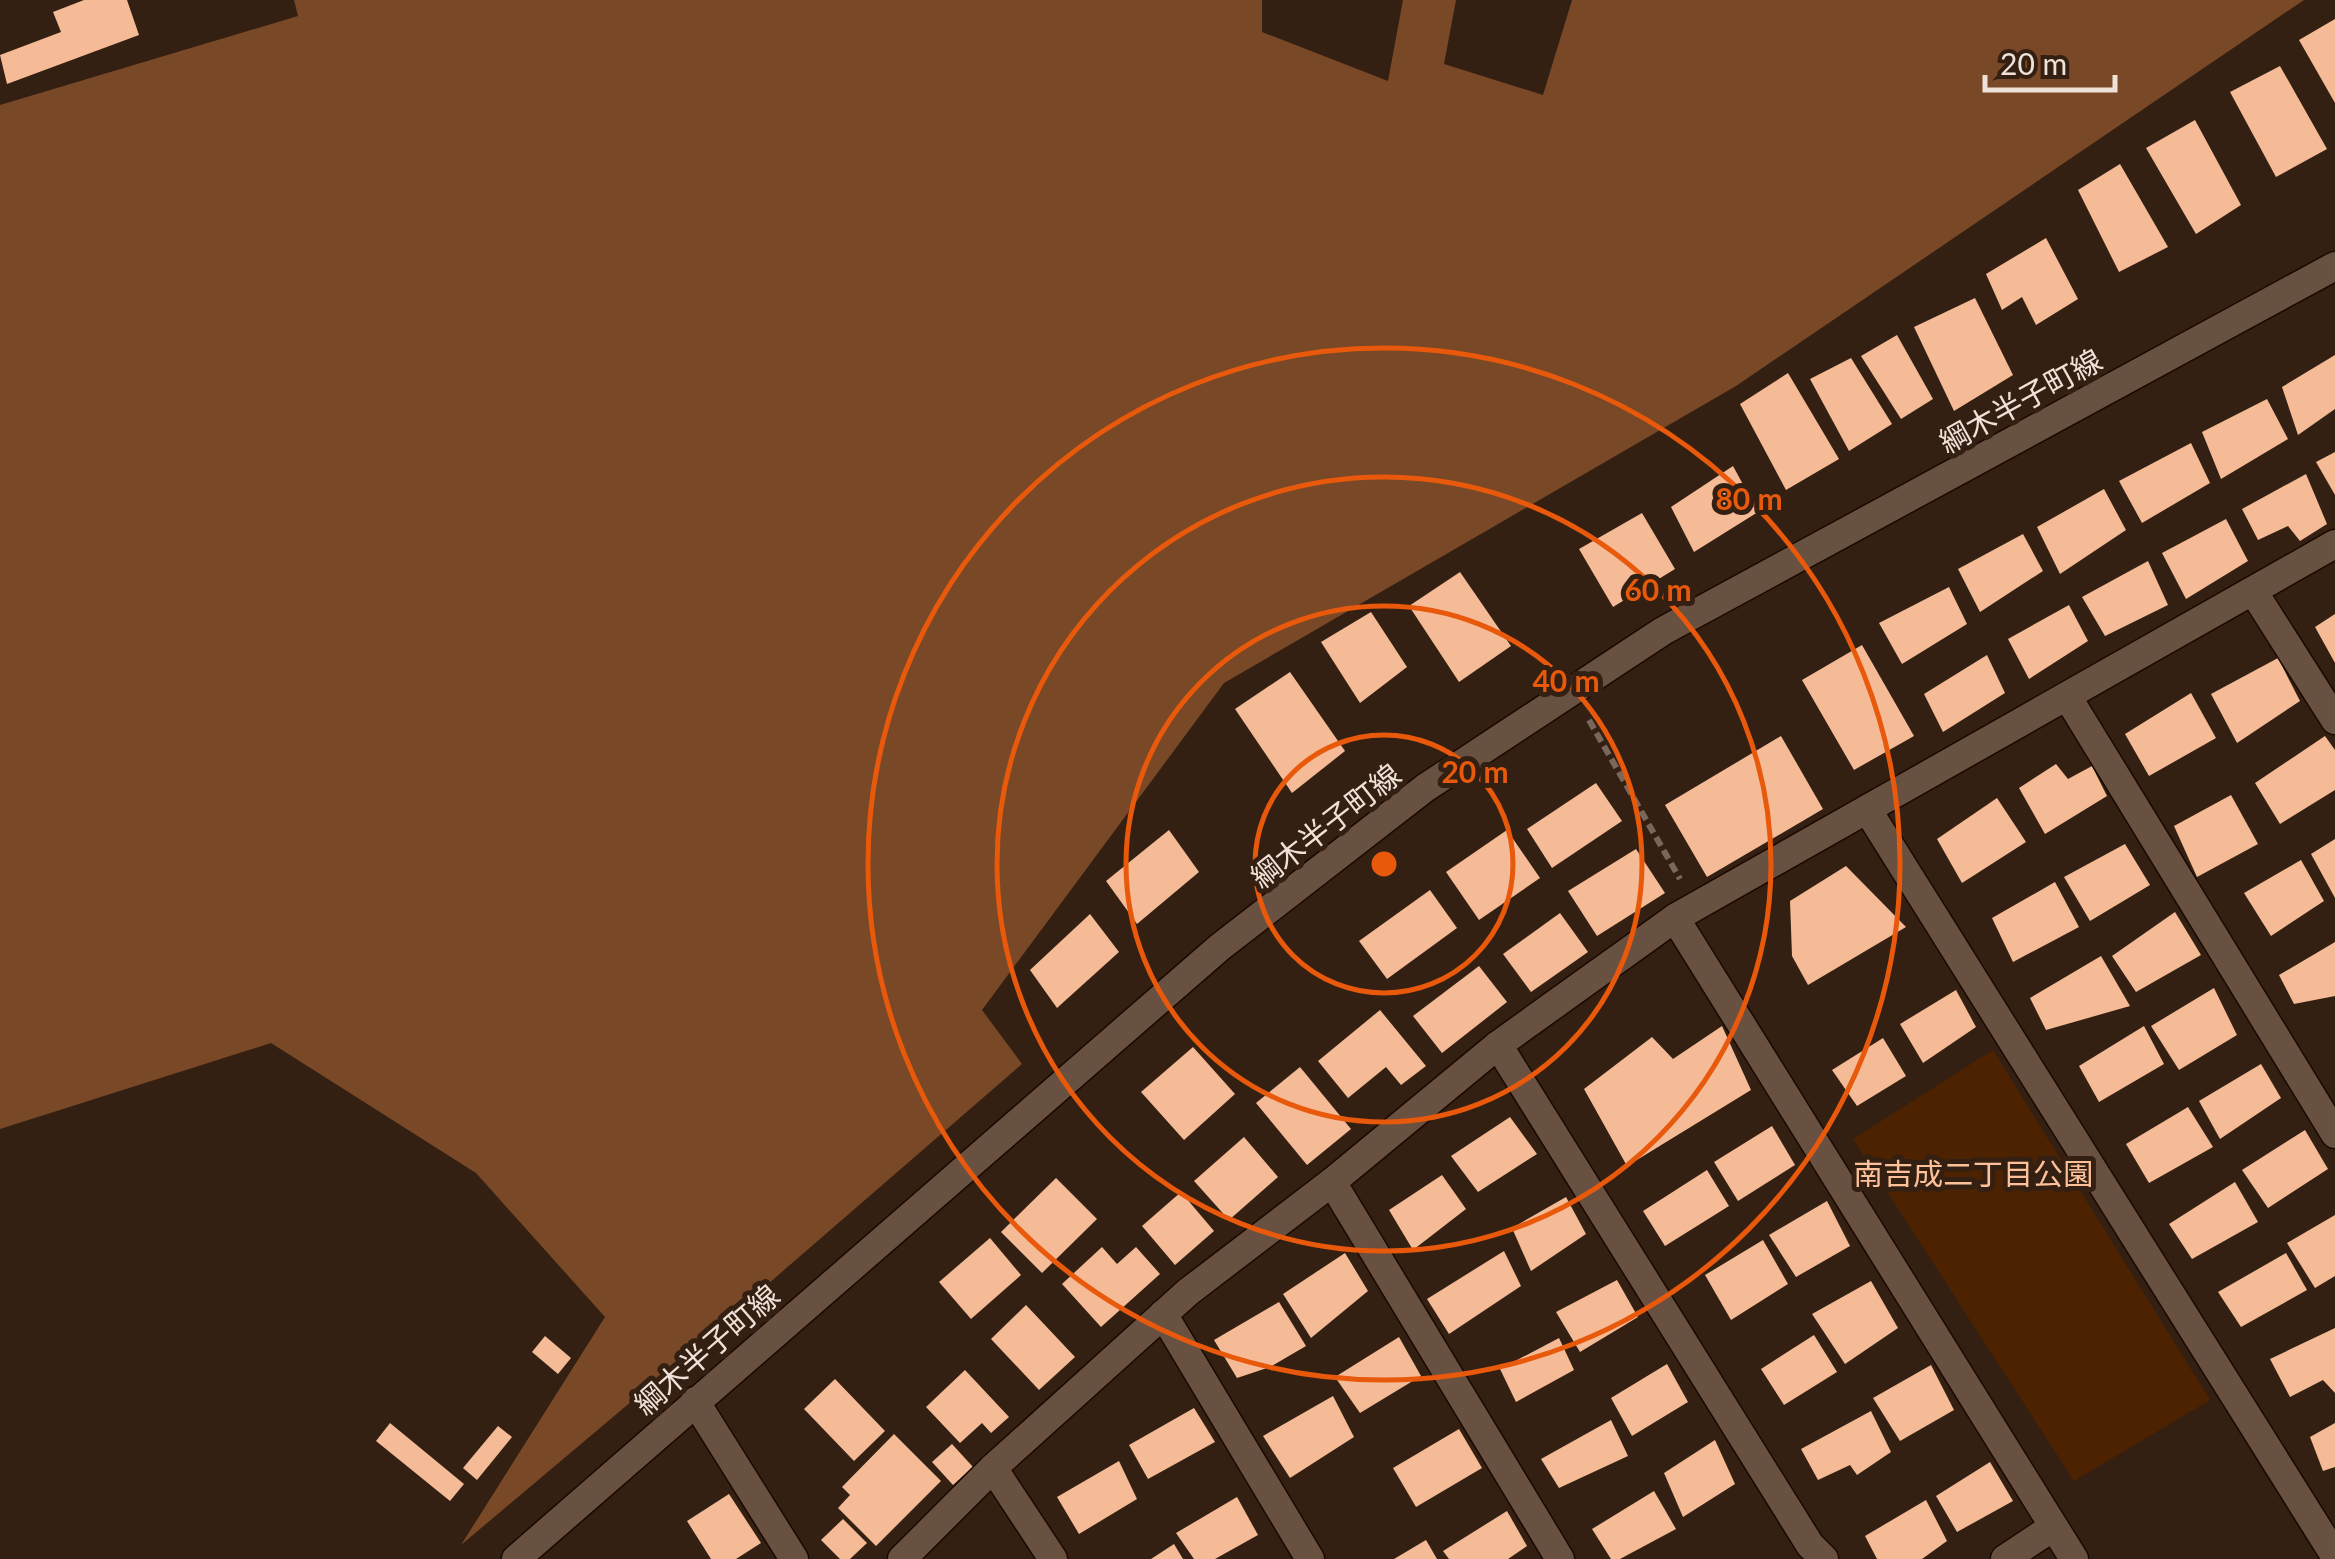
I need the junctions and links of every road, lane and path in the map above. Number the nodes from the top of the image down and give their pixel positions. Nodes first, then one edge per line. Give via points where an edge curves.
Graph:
1 (2332, 275) edge
2 (2335, 544) edge
3 (2253, 590) junction
4 (1572, 691) junction
5 (2067, 696) junction
6 (2335, 720) edge
7 (1868, 809) junction
8 (1685, 912) junction
9 (1498, 1045) junction
10 (2335, 1134) edge
11 (1332, 1182) junction
12 (1163, 1314) junction
13 (694, 1401) junction
14 (993, 1468) junction
15 (2054, 1527) junction
16 (2335, 1556) edge
17 (517, 1559) edge
18 (794, 1559) edge
19 (902, 1559) edge
20 (1053, 1559) edge
21 (1310, 1559) edge
22 (1560, 1559) edge
23 (1824, 1559) edge
24 (2005, 1559) edge
25 (2074, 1559) edge

1 - 4 street, 綱木半子町線 via 1663,631
2 - 3 street
3 - 5 street
3 - 6 street
4 - 8 path
4 - 13 street, 綱木半子町線 via 1426,788 1220,947
5 - 7 street
5 - 10 street
7 - 8 street
7 - 16 street
8 - 9 street
8 - 15 street
9 - 11 street
9 - 23 street
11 - 12 street
11 - 22 street
12 - 14 street
12 - 21 street
13 - 17 street, 綱木半子町線
13 - 18 street
14 - 19 street
14 - 20 street
15 - 24 street
15 - 25 street

